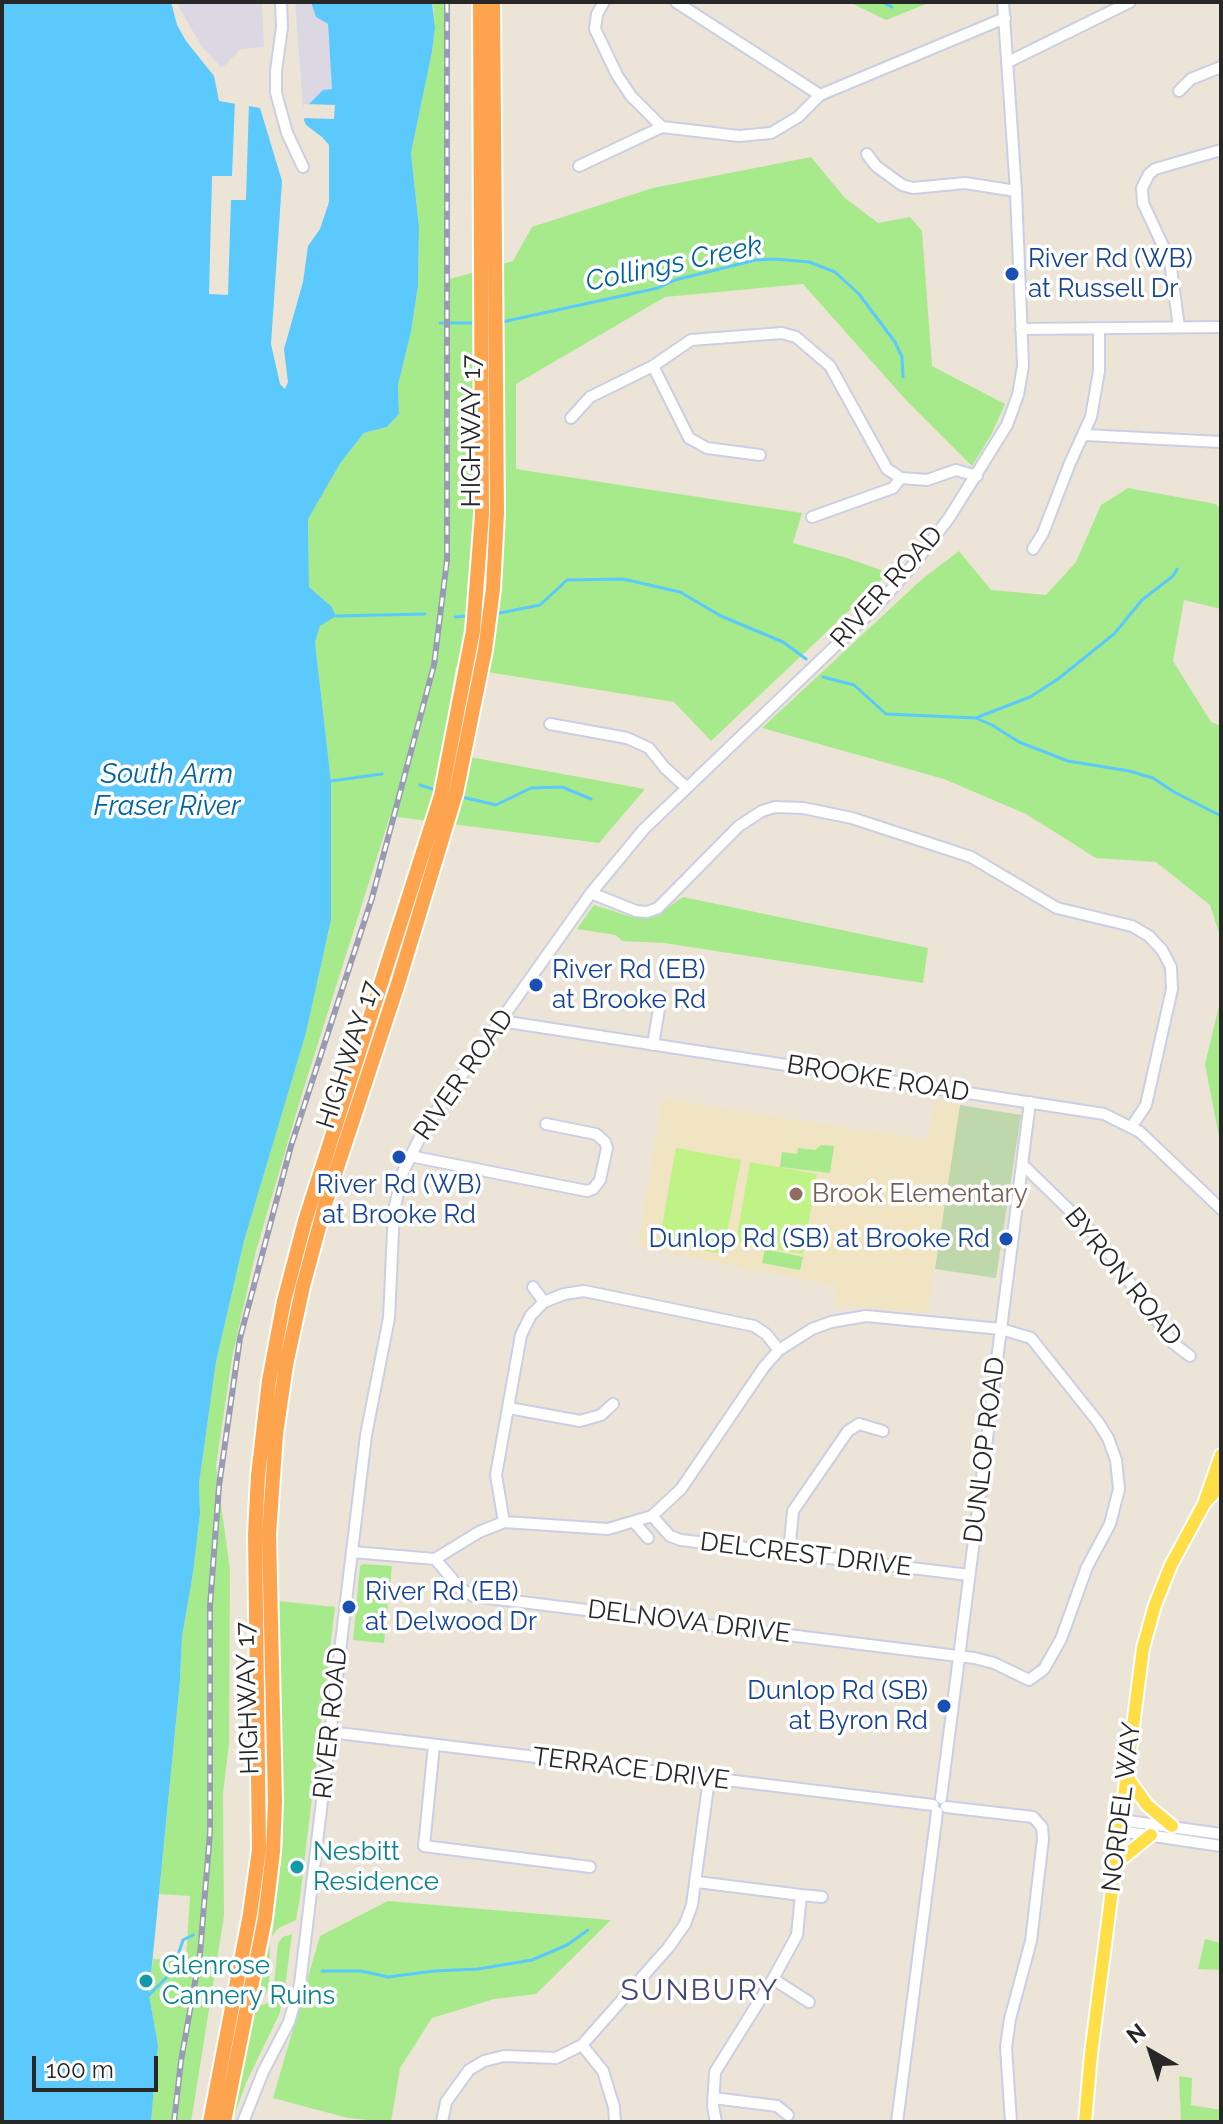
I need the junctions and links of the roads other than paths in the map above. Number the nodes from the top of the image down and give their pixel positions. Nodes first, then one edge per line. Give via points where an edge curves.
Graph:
1 (281, 2) edge
2 (480, 2) edge
3 (493, 2) edge
4 (604, 2) edge
5 (676, 2) edge
6 (1003, 2) edge
7 (1130, 2) edge
8 (1005, 18) junction
9 (1008, 62) junction
10 (1221, 67) edge
11 (1179, 91) dead end
12 (820, 95) junction
13 (662, 127) junction
14 (1221, 150) edge
15 (867, 154) dead end
16 (579, 166) dead end
17 (303, 167) dead end
18 (1016, 191) junction
19 (488, 289) junction
20 (1179, 327) junction
21 (1221, 327) edge
22 (1099, 328) junction
23 (1021, 329) junction
24 (653, 366) junction
25 (571, 418) dead end
26 (1085, 435) junction
27 (1221, 442) edge
28 (760, 455) dead end
29 (977, 476) junction
30 (901, 478) junction
31 (812, 517) dead end
32 (1033, 549) dead end
33 (550, 724) dead end
34 (687, 788) junction
35 (591, 893) junction
36 (661, 997) dead end
37 (501, 1021) junction
38 (653, 1045) junction
39 (1030, 1102) junction
40 (546, 1124) dead end
41 (1132, 1126) junction
42 (410, 1156) junction
43 (1022, 1164) junction
44 (1221, 1209) edge
45 (533, 1287) dead end
46 (544, 1302) junction
47 (1001, 1329) junction
48 (779, 1350) junction
49 (1190, 1356) dead end
50 (613, 1404) dead end
51 (509, 1408) junction
52 (883, 1431) dead end
53 (1221, 1455) edge
54 (1221, 1485) edge
55 (1204, 1504) junction
56 (652, 1516) junction
57 (504, 1522) junction
58 (634, 1522) junction
59 (648, 1538) dead end
60 (352, 1552) junction
61 (789, 1553) junction
62 (435, 1559) junction
63 (969, 1575) junction
64 (959, 1656) junction
65 (330, 1732) junction
66 (434, 1745) junction
67 (1127, 1777) junction
68 (709, 1779) junction
69 (939, 1805) junction
70 (1121, 1826) junction
71 (1172, 1826) junction
72 (1221, 1834) edge
73 (1151, 1835) junction
74 (1221, 1846) edge
75 (1115, 1864) junction
76 (590, 1867) dead end
77 (697, 1882) junction
78 (801, 1895) junction
79 (822, 1897) dead end
80 (773, 1979) junction
81 (809, 2002) dead end
82 (236, 2024) junction
83 (582, 2045) junction
84 (713, 2098) junction
85 (788, 2115) dead end
86 (210, 2122) edge
87 (224, 2122) edge
88 (243, 2122) edge
89 (442, 2122) edge
90 (615, 2122) edge
91 (716, 2122) edge
92 (897, 2122) edge
93 (1011, 2122) edge
94 (1085, 2122) edge

1 - 17 street via 276,93
2 - 19 highway, HIGHWAY 17
3 - 19 highway, HIGHWAY 17
4 - 13 street via 595,29 631,96
5 - 12 street
6 - 8 street, RIVER ROAD
7 - 9 street
8 - 9 street, RIVER ROAD
8 - 12 street
9 - 18 street, RIVER ROAD
10 - 11 street via 1191,79
12 - 13 street via 771,133 739,136
13 - 16 street
14 - 20 street via 1155,169 1142,188 1143,203 1170,261
15 - 18 street via 876,166 913,188 965,183
18 - 23 street, RIVER ROAD
19 - 82 highway, HIGHWAY 17 via 497,513 452,783 305,1221 269,1381 255,1534 259,1850
20 - 21 street
20 - 22 street
22 - 23 street
22 - 26 street via 1096,392
23 - 29 street, RIVER ROAD via 1018,395
24 - 25 street via 590,397
24 - 28 street via 689,438 707,448
24 - 30 street via 691,340 782,333 796,337 830,366 887,469
26 - 27 street
26 - 32 street
29 - 30 street via 956,470 927,480
29 - 34 street, RIVER ROAD via 875,608
30 - 31 street via 893,488
33 - 34 street via 627,738 649,748
34 - 35 street, RIVER ROAD via 644,829
35 - 37 street, RIVER ROAD
35 - 41 street via 636,911 658,908 739,826 775,807 803,808 852,818 971,857 1057,908 1132,926 1162,950 1171,967 1172,989 1146,1105
36 - 38 street
37 - 38 street, BROOKE ROAD
37 - 42 street, RIVER ROAD
38 - 39 street, BROOKE ROAD
39 - 41 street, BROOKE ROAD via 1104,1114
39 - 43 street, DUNLOP ROAD
40 - 42 street via 596,1134 605,1142 600,1180 593,1189
41 - 44 street, BROOKE ROAD
42 - 60 street, RIVER ROAD via 396,1197 389,1318 366,1435
43 - 47 street, DUNLOP ROAD
43 - 49 street, BYRON ROAD via 1098,1238 1173,1343
45 - 46 street
46 - 48 street via 584,1291 646,1303 754,1326
46 - 51 street via 521,1335
47 - 48 street, DELNOVA DRIVE via 866,1316 812,1329
47 - 63 street, DUNLOP ROAD
47 - 64 street, DELNOVA DRIVE via 1039,1345 1098,1422 1116,1460 1119,1489 1110,1524 1087,1567 1061,1639 1040,1674 1029,1680 994,1663
48 - 56 street, DELNOVA DRIVE via 681,1489
50 - 51 street via 601,1415 580,1421
51 - 57 street via 496,1475
52 - 61 street via 859,1424 848,1431 793,1511
53 - 55 main road, NORDEL WAY
54 - 55 main road, NORDEL WAY
55 - 67 main road, NORDEL WAY via 1171,1565 1149,1626
56 - 58 street
56 - 61 street, DELCREST DRIVE via 681,1540
57 - 58 street via 590,1530
57 - 62 street
58 - 59 street
60 - 62 street
60 - 65 street, RIVER ROAD
61 - 63 street, DELCREST DRIVE
62 - 64 street, DELNOVA DRIVE via 473,1596
63 - 64 street, DUNLOP ROAD
64 - 69 street, DUNLOP ROAD
65 - 66 street, TERRACE DRIVE
65 - 88 street, RIVER ROAD via 300,1984 289,2022
66 - 68 street, TERRACE DRIVE
66 - 76 street via 424,1846
67 - 70 main road, NORDEL WAY
67 - 71 main road via 1147,1805
68 - 69 street, TERRACE DRIVE
68 - 77 street
69 - 92 street, DUNLOP ROAD
69 - 93 street, TERRACE DRIVE via 1033,1817 1042,1827 1031,1941 1006,2047
70 - 71 street
70 - 73 street
70 - 75 main road, NORDEL WAY
71 - 72 street
73 - 74 street
73 - 75 main road
75 - 94 main road, NORDEL WAY
77 - 78 street
77 - 83 street via 685,1924
78 - 79 street
78 - 80 street via 797,1935
80 - 81 street
80 - 84 street via 715,2072
82 - 86 highway, HIGHWAY 17
82 - 87 highway, HIGHWAY 17
83 - 89 street via 556,2058 504,2056 484,2061 456,2085
83 - 90 street via 603,2071
84 - 85 street via 777,2106
84 - 91 street

